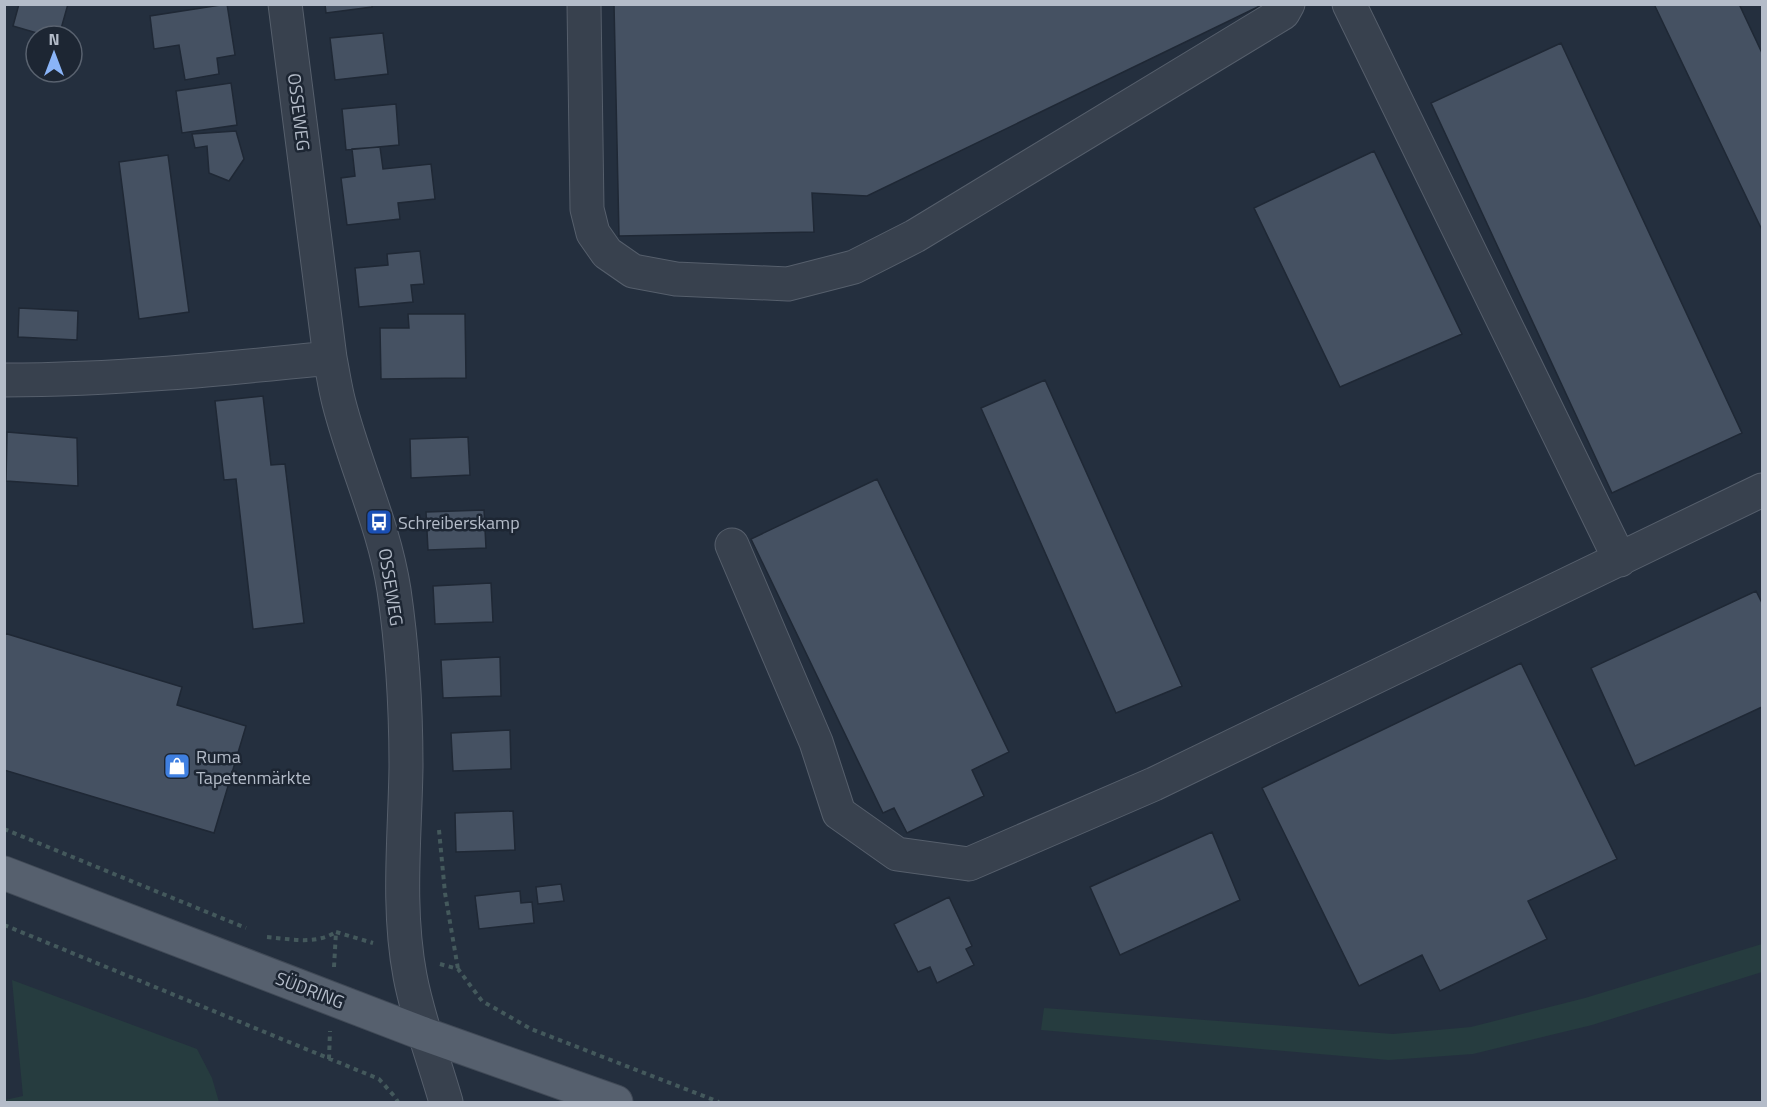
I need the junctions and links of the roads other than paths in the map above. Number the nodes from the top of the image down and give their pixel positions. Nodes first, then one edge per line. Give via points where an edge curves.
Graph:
1 (285, 4) edge
2 (584, 4) edge
3 (1288, 4) edge
4 (1349, 4) edge
5 (330, 358) junction
6 (4, 380) edge
7 (1762, 490) edge
8 (732, 545) dead end
9 (1620, 560) junction
10 (4, 873) edge
11 (424, 1034) junction
12 (446, 1102) edge
13 (616, 1102) edge

1 - 5 street, OSSEWEG
2 - 3 street via 587,209 593,233 607,253 633,271 676,279 788,284 854,267 915,236 1283,13
4 - 9 street
5 - 6 street via 177,374
5 - 11 street, OSSEWEG via 339,402 379,522 394,590 406,766 402,883 410,976
7 - 9 street
8 - 9 street via 816,742 840,813 897,854 969,864 1154,783
10 - 11 main road, SÜDRING
11 - 12 street, OSSEWEG
11 - 13 main road, SÜDRING

